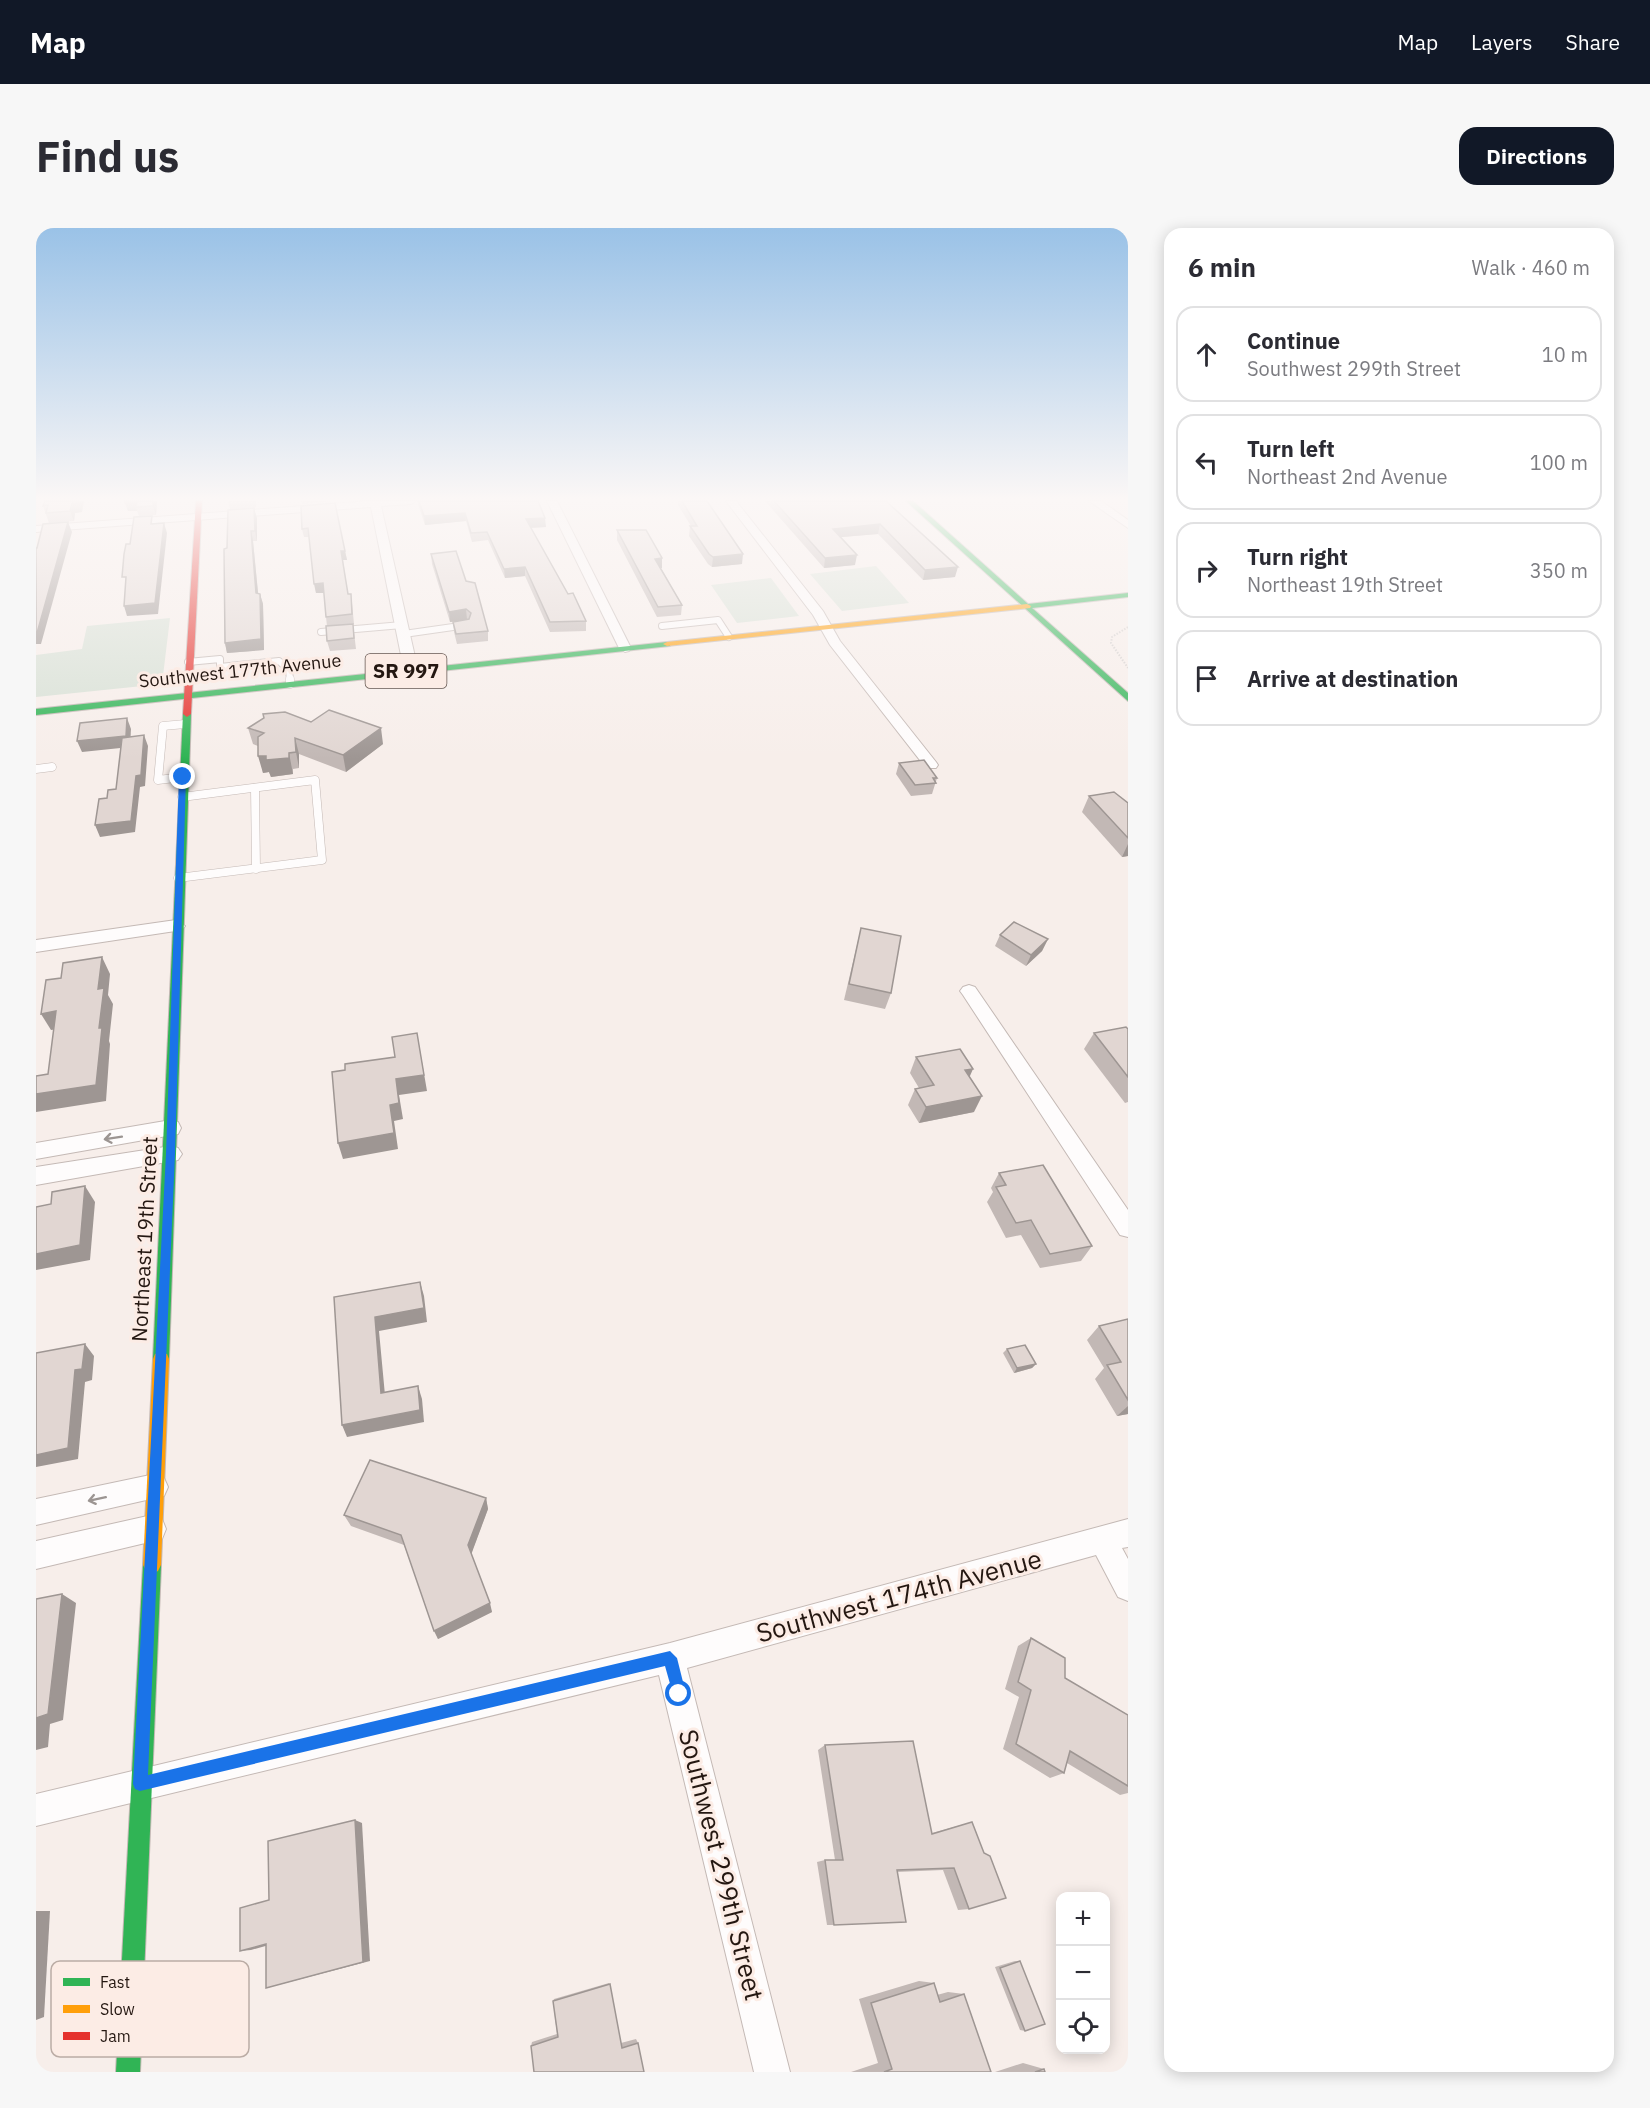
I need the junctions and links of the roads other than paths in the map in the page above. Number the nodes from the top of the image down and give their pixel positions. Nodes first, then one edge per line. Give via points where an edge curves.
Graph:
1 (193, 587) edge
2 (394, 587) edge
3 (595, 587) edge
4 (798, 587) edge
5 (1004, 587) edge
6 (1128, 595) edge
7 (1025, 606) junction
8 (468, 626) edge
9 (662, 626) dead end
10 (826, 627) junction
11 (403, 630) junction
12 (321, 632) dead end
13 (729, 637) junction
14 (625, 648) junction
15 (188, 662) junction
16 (411, 670) junction
17 (290, 684) junction
18 (186, 695) junction
19 (1128, 698) edge
20 (36, 712) edge
21 (185, 724) junction
22 (931, 765) edge
23 (52, 767) dead end
24 (36, 769) edge
25 (183, 777) junction
26 (255, 788) junction
27 (182, 796) junction
28 (256, 869) junction
29 (178, 878) junction
30 (176, 926) junction
31 (36, 946) edge
32 (969, 991) dead end
33 (171, 1128) junction
34 (36, 1151) edge
35 (171, 1154) junction
36 (36, 1176) edge
37 (1128, 1228) edge
38 (155, 1487) junction
39 (36, 1512) edge
40 (152, 1529) junction
41 (1116, 1537) edge
42 (36, 1555) edge
43 (1128, 1587) edge
44 (670, 1658) junction
45 (140, 1784) junction
46 (36, 1810) edge
47 (133, 1961) edge
48 (129, 2057) edge
49 (128, 2072) edge
50 (772, 2072) edge

1 - 15 main road, Northeast 19th Street
2 - 11 street
3 - 14 street
4 - 10 street
5 - 7 main road
6 - 7 main road, Southwest 177th Avenue / SR 997
7 - 10 main road, Southwest 177th Avenue / SR 997
7 - 19 main road
8 - 11 lane
9 - 13 lane via 718,620
10 - 13 main road, Southwest 177th Avenue / SR 997
10 - 22 street
11 - 12 lane
11 - 16 street
13 - 14 main road, Southwest 177th Avenue / SR 997
14 - 16 main road, Southwest 177th Avenue / SR 997
15 - 17 lane via 220,659 220,667 279,661 289,670
15 - 18 main road, Northeast 19th Street
16 - 17 main road, Southwest 177th Avenue / SR 997
17 - 18 main road, Southwest 177th Avenue / SR 997
18 - 20 main road, Southwest 177th Avenue / SR 997
18 - 21 main road, Northeast 19th Street
21 - 25 main road, Northeast 19th Street
21 - 25 lane via 163,726 158,780
23 - 24 lane
25 - 27 main road, Northeast 19th Street
26 - 27 lane
26 - 28 lane
26 - 28 lane via 315,780 322,860
27 - 29 main road, Northeast 19th Street
28 - 29 lane
29 - 30 main road, Northeast 19th Street
30 - 31 street
30 - 33 main road, Northeast 19th Street
32 - 37 street
33 -> 34 street
33 - 35 main road, Northeast 19th Street
35 - 36 street
35 - 38 main road, Northeast 19th Street
38 -> 39 street
38 - 40 main road, Northeast 19th Street
40 - 42 street
40 - 45 main road, Northeast 19th Street
41 - 43 street
41 - 44 street, Southwest 174th Avenue
44 - 45 street, Southwest 174th Avenue
44 - 50 street, Southwest 299th Street
45 - 46 street, Southwest 174th Avenue
45 - 47 main road, Northeast 19th Street
48 - 49 main road, Northeast 19th Street

